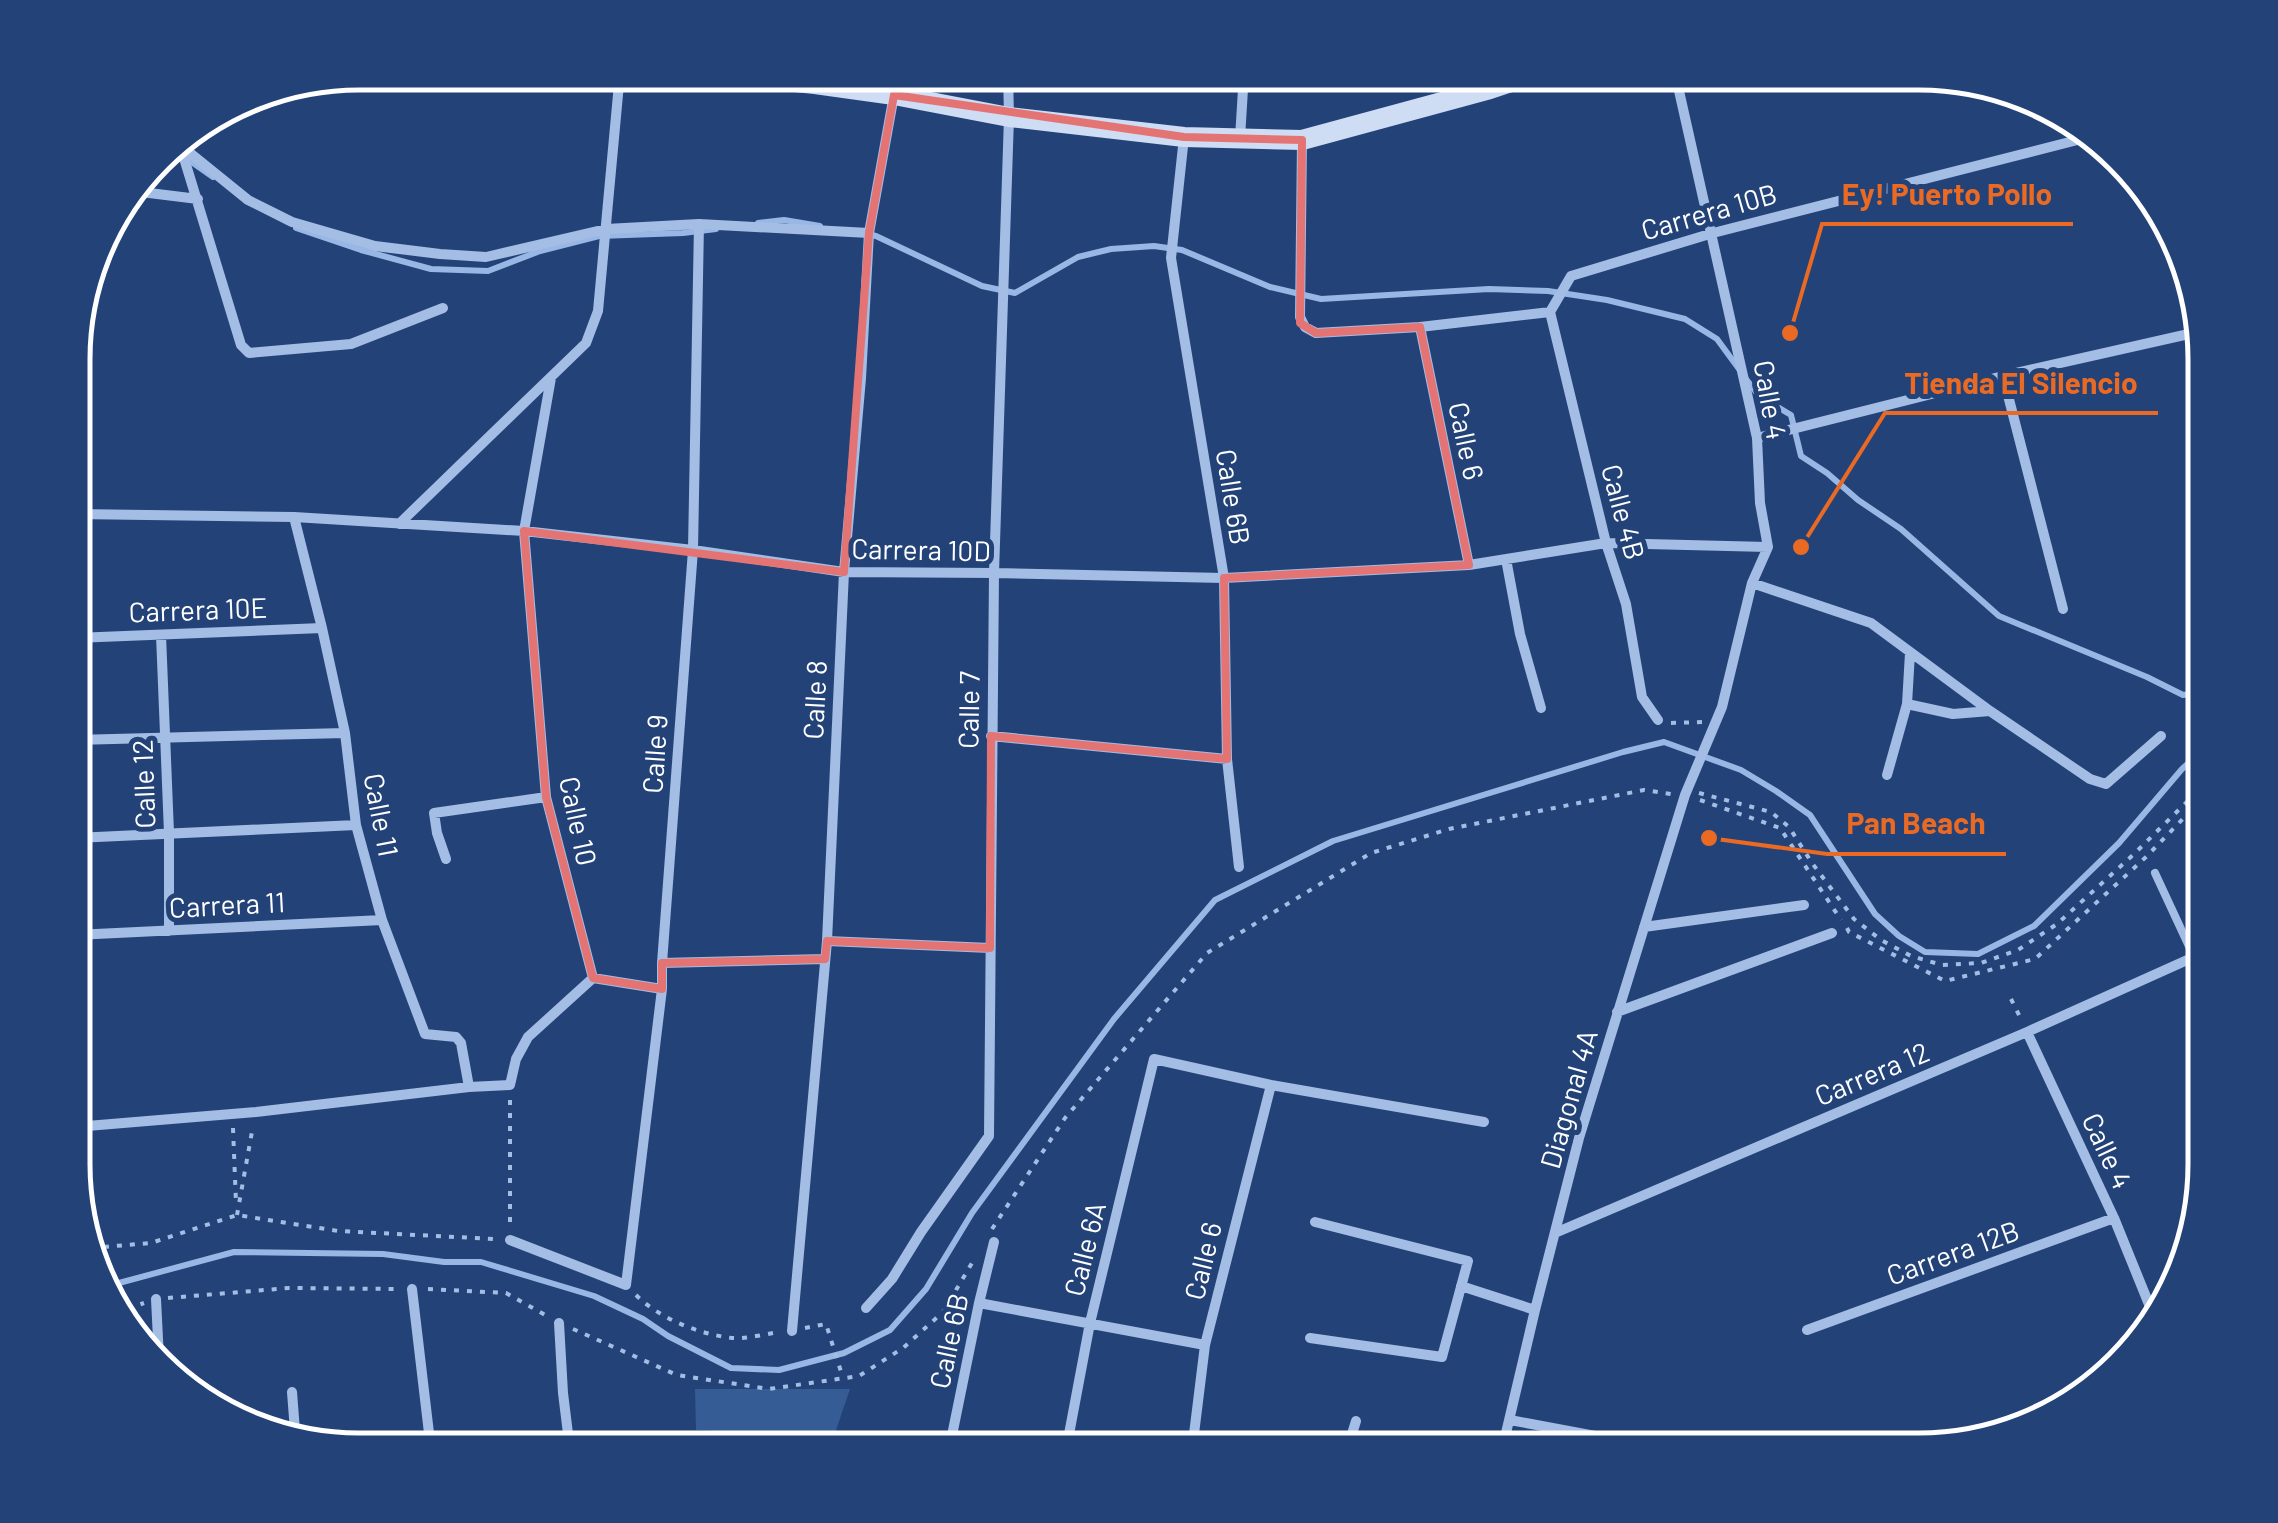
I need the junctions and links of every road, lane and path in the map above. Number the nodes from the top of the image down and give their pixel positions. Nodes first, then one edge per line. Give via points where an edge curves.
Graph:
1 (618, 90) edge
2 (870, 90) edge
3 (894, 90) edge
4 (1008, 90) edge
5 (1243, 90) edge
6 (1483, 90) edge
7 (1679, 90) edge
8 (894, 95) junction
9 (1009, 117) junction
10 (1184, 137) junction
11 (1240, 138) junction
12 (1302, 140) junction
13 (2076, 140) edge
14 (186, 153) edge
15 (181, 157) edge
16 (147, 194) edge
17 (198, 199) junction
18 (699, 224) junction
19 (606, 229) junction
20 (869, 233) junction
21 (1712, 233) junction
22 (1552, 307) junction
23 (443, 308) dead end
24 (1420, 326) junction
25 (2186, 335) edge
26 (2003, 376) junction
27 (551, 378) junction
28 (1757, 438) junction
29 (90, 514) edge
30 (294, 517) junction
31 (399, 524) junction
32 (524, 531) junction
33 (1606, 543) junction
34 (1768, 547) junction
35 (694, 550) junction
36 (1506, 560) junction
37 (1469, 565) junction
38 (844, 572) junction
39 (994, 573) junction
40 (1224, 578) junction
41 (1752, 582) junction
42 (2063, 608) dead end
43 (322, 628) junction
44 (160, 634) junction
45 (90, 637) edge
46 (1910, 653) junction
47 (1907, 704) junction
48 (1540, 708) dead end
49 (1990, 711) junction
50 (1658, 720) joint
51 (1716, 722) junction
52 (344, 734) junction
53 (990, 736) junction
54 (2160, 736) dead end
55 (165, 738) junction
56 (90, 740) edge
57 (1227, 759) junction
58 (1887, 775) dead end
59 (1687, 789) junction
60 (546, 797) junction
61 (2187, 802) edge
62 (356, 825) junction
63 (169, 833) junction
64 (90, 837) edge
65 (446, 859) dead end
66 (1240, 867) dead end
67 (2155, 874) dead end
68 (1804, 905) dead end
69 (382, 920) junction
70 (1644, 927) junction
71 (169, 931) junction
72 (2187, 931) edge
73 (1832, 932) dead end
74 (90, 935) edge
75 (826, 940) junction
76 (990, 948) junction
77 (825, 959) junction
78 (2187, 960) edge
79 (662, 963) junction
80 (593, 978) junction
81 (662, 989) junction
82 (2011, 999) dead end
83 (1617, 1012) junction
84 (2027, 1032) junction
85 (510, 1085) junction
86 (1271, 1085) junction
87 (469, 1087) junction
88 (256, 1112) junction
89 (231, 1113) junction
90 (1484, 1122) dead end
91 (90, 1126) edge
92 (236, 1215) junction
93 (2114, 1218) junction
94 (1314, 1222) dead end
95 (1555, 1233) junction
96 (510, 1240) junction
97 (994, 1242) dead end
98 (103, 1247) edge
99 (626, 1285) junction
100 (1461, 1286) junction
101 (412, 1289) dead end
102 (156, 1299) dead end
103 (979, 1304) junction
104 (2149, 1304) edge
105 (866, 1308) dead end
106 (1535, 1310) junction
107 (559, 1323) dead end
108 (1090, 1323) junction
109 (1806, 1330) dead end
110 (792, 1331) junction
111 (1310, 1338) dead end
112 (158, 1343) edge
113 (1205, 1345) junction
114 (843, 1378) dead end
115 (292, 1392) dead end
116 (1356, 1420) dead end
117 (1510, 1420) junction
118 (295, 1425) edge
119 (1194, 1432) edge
120 (1352, 1432) edge
121 (1507, 1432) edge
122 (1575, 1432) edge
123 (429, 1433) edge
124 (568, 1433) edge
125 (953, 1433) edge
126 (1069, 1433) edge

1 - 19 street
2 - 8 street
3 - 8 street, Calle 8
4 - 9 street, Calle 7
5 - 11 street
6 - 12 street
7 - 21 street, Calle 4
8 - 9 street
8 - 20 street, Calle 8
9 - 10 street
9 - 39 street, Calle 7
10 - 11 street
10 - 40 street, Calle 6B via 1171,258
11 - 12 street
12 - 24 street via 1305,327 1316,333
13 - 21 street, Carrera 10B
14 - 19 street via 273,214 375,246 486,258
15 - 17 street
16 - 17 street
17 - 23 street via 241,346 250,353 351,344
18 - 19 street
18 - 20 street
18 - 35 street, Calle 9
19 - 27 street via 598,311 586,343
20 - 38 street, Calle 8
21 - 22 street, Carrera 10B via 1571,276
21 - 28 street, Calle 4
22 - 24 street
22 - 33 street, Calle 4B
24 - 37 street, Calle 6
25 - 26 street
26 - 28 street
26 - 42 street
27 - 31 street
27 - 32 street, Calle 10
28 - 34 street, Calle 4
29 - 30 street, Carrera 10D
30 - 31 street, Carrera 10D
30 - 43 street, Calle 11
31 - 32 street, Carrera 10D
32 - 35 street, Carrera 10D
32 - 60 street, Calle 10
33 - 34 street, Carrera 10D
33 - 36 street, Carrera 10D
33 - 50 street, Calle 4B via 1626,604 1642,697
34 - 41 street
35 - 38 street, Carrera 10D
35 - 79 street, Calle 9
36 - 37 street, Carrera 10D
36 - 48 street
37 - 40 street, Carrera 10D
38 - 39 street, Carrera 10D
38 - 75 street, Calle 8
39 - 40 street, Carrera 10D
39 - 53 street, Calle 7
40 - 57 street, Calle 6B
41 - 46 street via 1870,623
41 - 51 street
43 - 44 street, Carrera 10E
43 - 52 street, Calle 11
44 - 45 street, Carrera 10E
44 - 55 street, Calle 12
46 - 47 street
46 - 49 street
47 - 49 street via 1953,714
47 - 58 street
49 - 54 street via 2106,784
50 - 51 path
51 - 59 street, Diagonal 4A
52 - 55 street
52 - 62 street, Calle 11
53 - 57 street
53 - 76 street, Calle 7
55 - 56 street
55 - 63 street, Calle 12
57 - 66 street, Calle 6B
59 - 61 path via 1772,812 1854,920 1881,940 1942,966 1981,963 2018,950 2057,924
59 - 70 street, Diagonal 4A
60 - 65 street via 434,813
60 - 80 street, Calle 10
62 - 63 street
62 - 69 street, Calle 11
63 - 64 street
63 - 71 street, Calle 12
67 - 72 lane
68 - 70 street
69 - 71 street, Carrera 11
69 - 87 street, Calle 11 via 425,1034 461,1043
70 - 83 street, Diagonal 4A
71 - 74 street, Carrera 11
73 - 83 street
75 - 76 street
75 - 77 street, Calle 8
76 - 105 street, Calle 7 via 990,1136
77 - 79 street
77 - 110 street, Calle 8
78 - 84 street, Carrera 12
79 - 81 street, Calle 9
80 - 81 street
80 - 85 street via 528,1038
81 - 99 street, Calle 9
82 - 84 path
83 - 95 street, Diagonal 4A
84 - 93 street, Calle 4
84 - 95 street, Carrera 12
85 - 87 street
85 - 96 path
86 - 90 street
86 - 108 street, Calle 6A via 1154,1059
86 - 113 street, Calle 6
87 - 88 street
88 - 89 street
88 - 92 path
89 - 91 street
89 - 92 path
92 - 96 path via 338,1231
92 - 98 path via 151,1243
93 - 104 street, Calle 4
93 - 109 street, Carrera 12B
94 - 100 street via 1468,1260
95 - 106 street, Diagonal 4A
96 - 99 street
97 - 103 street, Calle 6B
99 - 110 path via 684,1326 734,1338
100 - 106 street
100 - 111 street via 1442,1357
101 - 123 street
102 - 112 street
103 - 108 street
103 - 125 street, Calle 6B
106 - 117 street, Diagonal 4A
107 - 124 street
108 - 113 street
108 - 126 street, Calle 6A
110 - 114 path via 826,1324
113 - 119 street, Calle 6
115 - 118 street
116 - 120 street
117 - 121 street, Diagonal 4A
117 - 122 street

